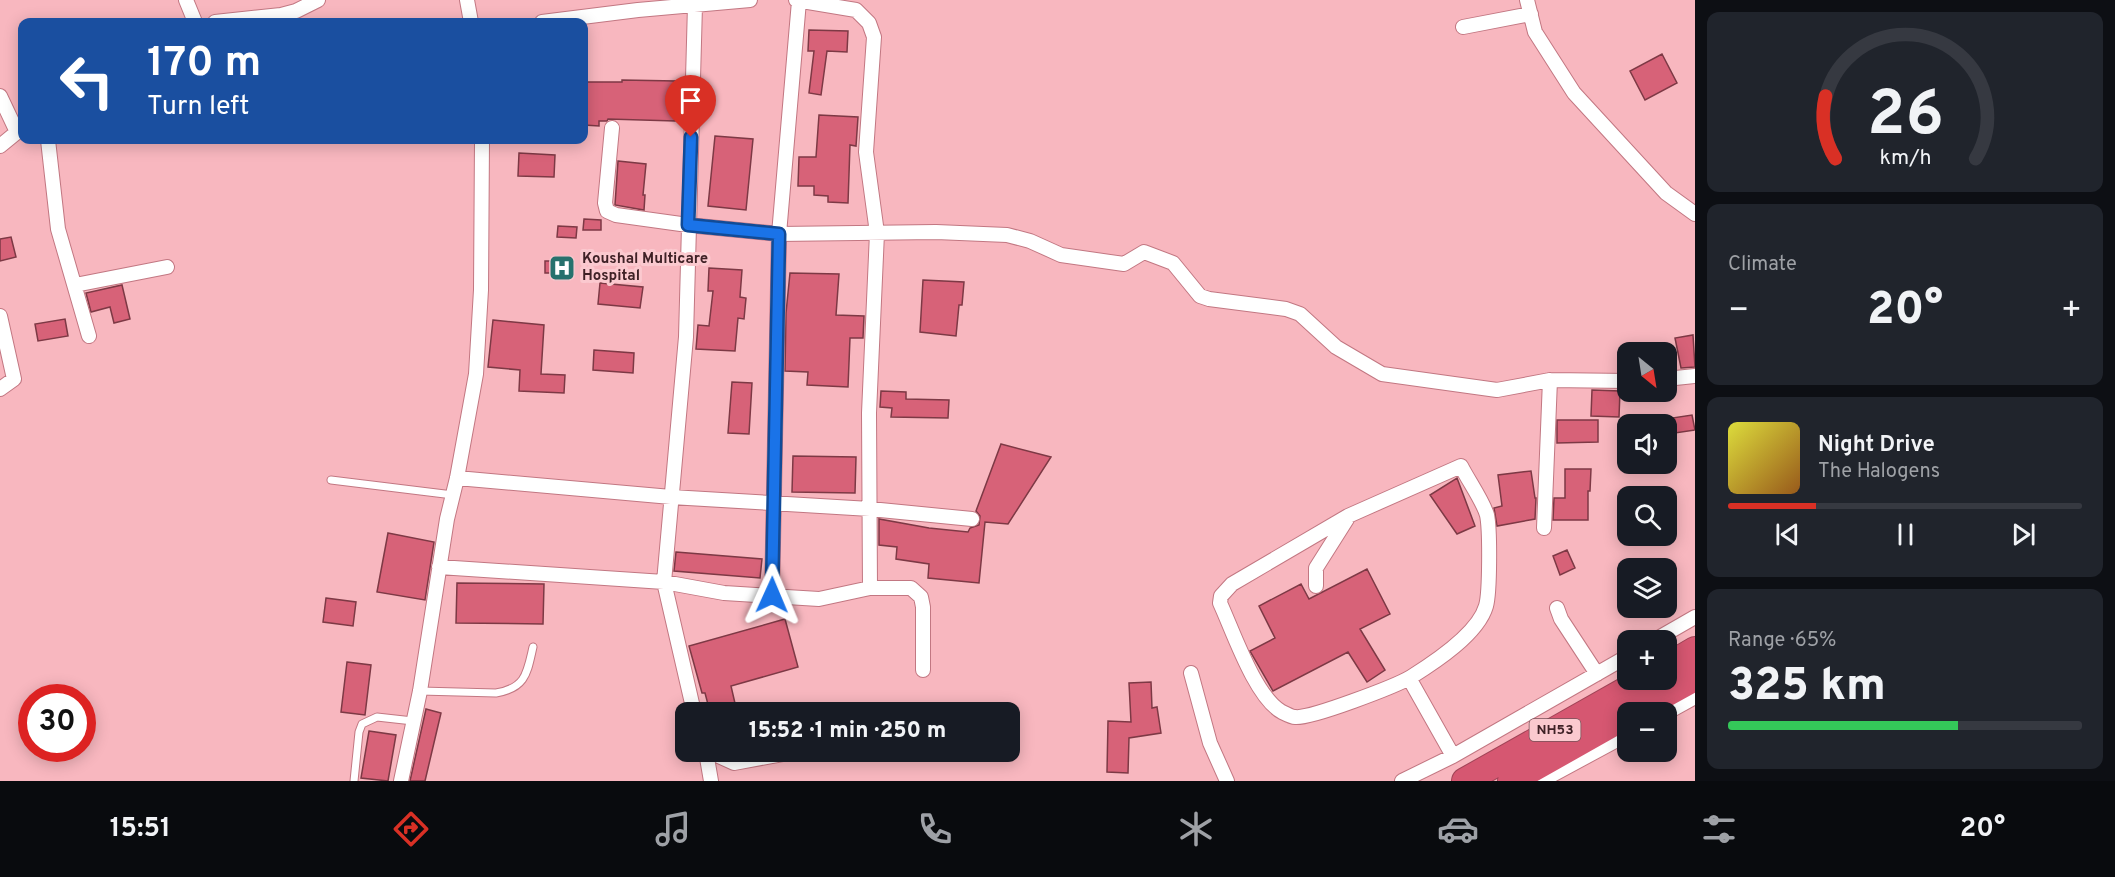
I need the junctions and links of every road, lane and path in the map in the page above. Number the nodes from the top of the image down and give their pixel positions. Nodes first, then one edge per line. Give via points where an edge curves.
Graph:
1 (186, 0) edge
2 (275, 0) edge
3 (318, 0) edge
4 (467, 0) edge
5 (750, 0) edge
6 (797, 0) edge
7 (1527, 0) edge
8 (695, 5) junction
9 (1531, 14) junction
10 (281, 15) junction
11 (193, 18) edge
12 (253, 18) edge
13 (470, 18) edge
14 (578, 18) edge
15 (1463, 27) dead end
16 (0, 96) edge
17 (18, 127) edge
18 (612, 128) dead end
19 (18, 132) edge
20 (48, 144) edge
21 (482, 144) edge
22 (0, 146) edge
23 (1695, 214) edge
24 (688, 225) junction
25 (877, 233) junction
26 (779, 234) junction
27 (167, 267) dead end
28 (75, 285) junction
29 (0, 316) edge
30 (90, 336) dead end
31 (1695, 376) edge
32 (1677, 378) edge
33 (1550, 380) junction
34 (1617, 381) edge
35 (0, 389) edge
36 (457, 478) junction
37 (331, 480) dead end
38 (453, 495) junction
39 (671, 497) junction
40 (774, 503) junction
41 (870, 509) junction
42 (1348, 516) junction
43 (972, 519) dead end
44 (1544, 528) dead end
45 (440, 567) junction
46 (664, 582) junction
47 (1316, 586) dead end
48 (870, 588) junction
49 (772, 595) junction
50 (1557, 608) dead end
51 (1695, 617) edge
52 (1672, 630) edge
53 (533, 646) dead end
54 (1695, 651) edge
55 (1677, 661) edge
56 (1617, 662) edge
57 (922, 670) dead end
58 (1191, 673) dead end
59 (1597, 674) junction
60 (1409, 678) junction
61 (1695, 678) edge
62 (1626, 690) edge
63 (420, 691) junction
64 (1695, 697) edge
65 (692, 702) edge
66 (1651, 702) edge
67 (1677, 707) edge
68 (413, 721) junction
69 (1617, 722) edge
70 (1617, 740) edge
71 (1454, 756) junction
72 (709, 762) edge
73 (354, 781) edge
74 (401, 781) edge
75 (711, 781) edge
76 (1227, 781) edge
77 (1402, 781) edge
78 (1465, 781) edge
79 (1511, 781) edge
80 (1541, 781) edge

1 - 11 street
2 - 10 street
3 - 10 street
4 - 13 street
5 - 8 street
6 - 25 street via 856,10 869,23 874,36 866,152
6 - 26 street
7 - 9 street
8 - 14 street
8 - 24 street
9 - 15 street
9 - 23 street via 1535,32 1574,93 1666,193
10 - 12 street
16 - 17 street
18 - 24 street via 607,211
19 - 22 street
20 - 28 street via 58,229
21 - 36 street via 482,290 476,374
24 - 26 street
24 - 39 street via 686,338
25 - 26 street
25 - 33 street via 1007,235 1061,255 1124,264 1144,252 1173,263 1200,296 1300,314 1336,347 1382,374 1497,390
25 - 41 street via 869,413
26 - 40 street
27 - 28 street
28 - 30 street
29 - 35 street via 14,379
31 - 32 street
33 - 34 street
33 - 44 street
36 - 38 street
36 - 39 street
37 - 38 lane
38 - 45 street
39 - 40 street
39 - 46 street
40 - 41 street
40 - 49 street
41 - 43 street
41 - 48 street
42 - 47 street via 1316,568
42 - 60 street via 1461,466 1486,514 1486,605 1476,627
42 - 60 street via 1232,584 1220,603 1250,670 1270,703 1283,712 1296,717 1318,714
45 - 46 street
45 - 63 street
46 - 49 street via 724,593
46 - 65 street
48 - 49 street via 819,599
48 - 57 street via 911,588 921,597
50 - 59 street
51 - 52 street
53 - 63 lane via 526,676 508,691
54 - 55 highway
56 - 59 street
58 - 76 street via 1210,743
59 - 71 street
60 - 71 street
61 - 66 highway
62 - 78 highway, NH53
63 - 68 street
64 - 67 street
68 - 73 lane via 377,717 362,724
68 - 74 street
69 - 79 highway, NH53
70 - 80 street
71 - 77 street
72 - 75 street

